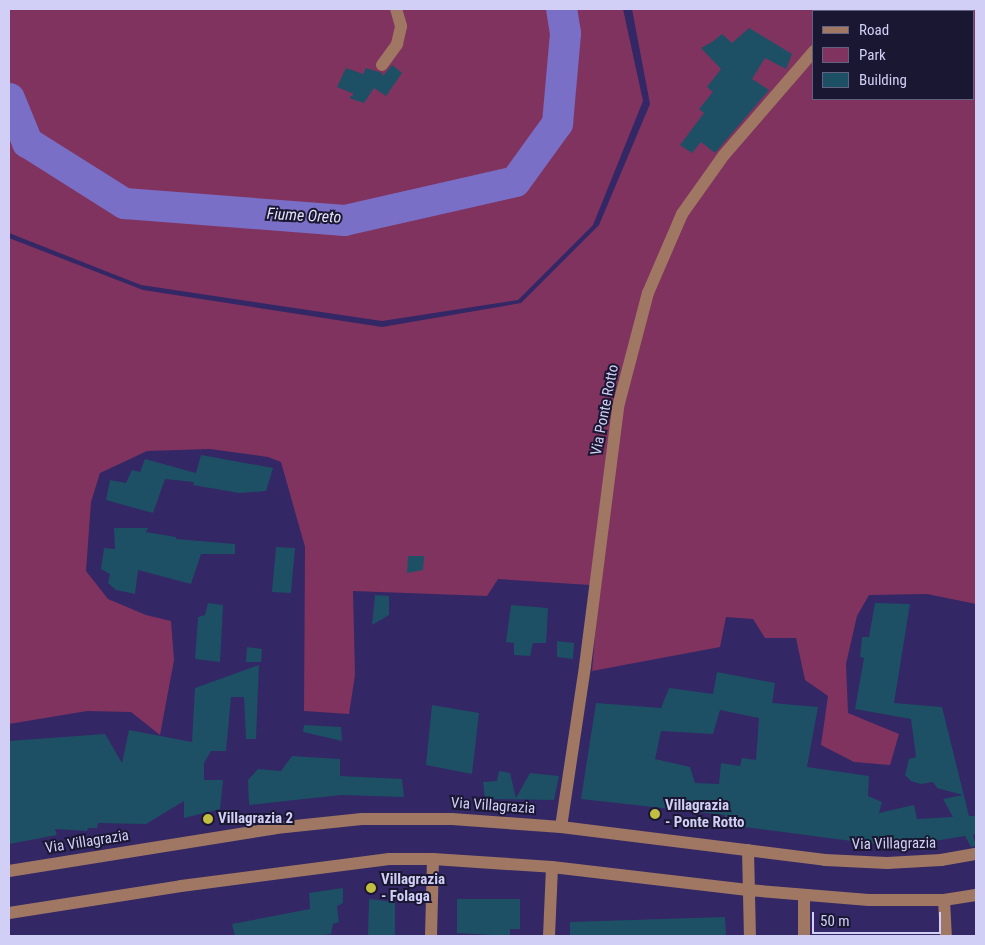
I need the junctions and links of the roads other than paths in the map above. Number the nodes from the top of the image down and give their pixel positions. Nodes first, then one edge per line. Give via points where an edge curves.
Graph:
1 (396, 9) edge
2 (812, 54) edge
3 (382, 65) dead end
4 (561, 827) junction
5 (748, 850) junction
6 (976, 854) edge
7 (433, 859) junction
8 (552, 867) junction
9 (9, 871) edge
10 (748, 890) junction
11 (804, 894) junction
12 (976, 895) edge
13 (944, 900) junction
14 (9, 913) edge
15 (432, 936) edge
16 (549, 936) edge
17 (750, 936) edge
18 (804, 936) edge
19 (946, 936) edge

1 - 3 street via 401,26 397,44
2 - 4 street, Via Ponte Rotto via 724,154 682,214 648,294 618,407
4 - 5 street, Via Villagrazia
4 - 9 street, Via Villagrazia via 452,819 362,819 276,828
5 - 6 street, Via Villagrazia via 825,860 887,863
5 - 10 street
7 - 8 street
7 - 14 street via 389,859 181,886
7 - 15 street
8 - 10 street
8 - 16 street
10 - 11 street
10 - 17 street
11 - 13 street via 869,900
11 - 18 street
12 - 13 street
13 - 19 street

